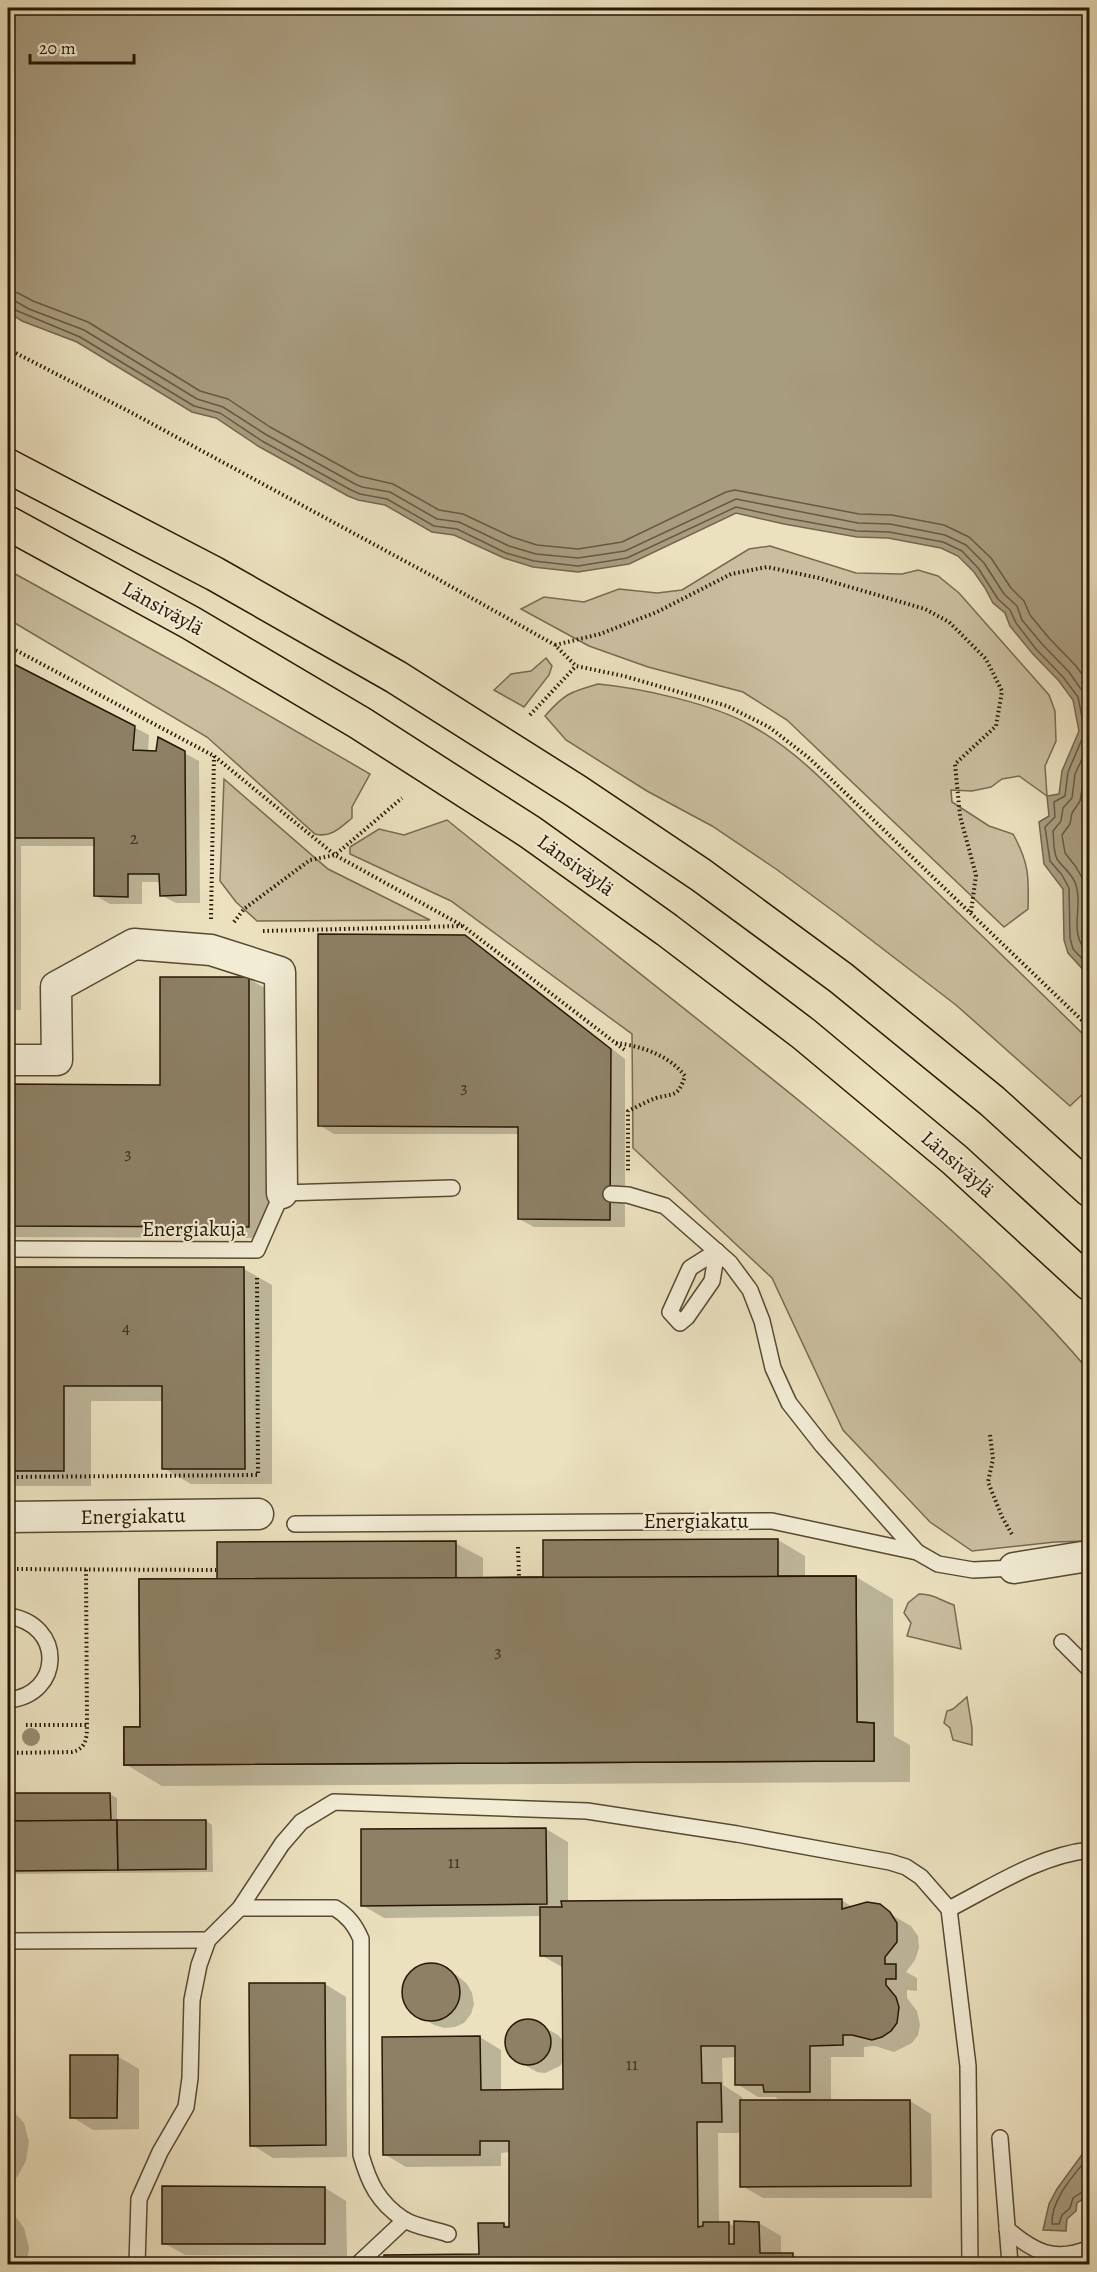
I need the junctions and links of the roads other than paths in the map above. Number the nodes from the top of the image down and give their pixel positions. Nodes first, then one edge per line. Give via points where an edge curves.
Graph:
1 (8, 466) edge
2 (8, 523) edge
3 (8, 1060) edge
4 (452, 1188) dead end
5 (1089, 1190) edge
6 (282, 1193) junction
7 (610, 1194) dead end
8 (8, 1249) edge
9 (1089, 1284) edge
10 (258, 1514) dead end
11 (8, 1517) edge
12 (295, 1524) dead end
13 (917, 1552) junction
14 (1089, 1558) edge
15 (1022, 1567) joint
16 (8, 1616) edge
17 (1062, 1642) dead end
18 (1089, 1670) edge
19 (8, 1700) edge
20 (1089, 1850) edge
21 (240, 1908) junction
22 (949, 1909) junction
23 (208, 1940) junction
24 (8, 1941) edge
25 (1000, 2138) dead end
26 (405, 2220) junction
27 (1007, 2229) junction
28 (448, 2234) dead end
29 (1089, 2248) edge
30 (138, 2265) edge
31 (358, 2265) edge
32 (970, 2265) edge
33 (1010, 2265) edge

1 - 5 highway via 215,574 396,677 701,875 841,978 992,1101
2 - 9 highway, Länsiväylä via 301,688 530,832 804,1034 955,1160
3 - 6 street via 57,1060 56,987 134,944 211,950 280,972
4 - 6 lane
6 - 8 lane, Energiakuja via 257,1250
7 - 13 lane via 665,1206 730,1263 750,1290 773,1368 789,1403
10 - 11 street, Energiakatu
12 - 13 lane, Energiakatu via 772,1521
13 - 15 lane, Energiakatu via 938,1564 973,1570
14 - 15 street, Energiakatu
16 - 19 lane via 22,1618 43,1633 51,1658 42,1683 34,1692
17 - 18 lane
20 - 22 lane via 1036,1865
21 - 22 lane via 301,1822 334,1802 587,1811 737,1834 906,1867 921,1877
21 - 23 lane
21 - 26 lane via 335,1908 355,1926 361,1939 360,2155 376,2194
22 - 32 lane via 968,2066
23 - 24 lane
23 - 30 lane via 192,2000 186,2107 160,2152 140,2199
25 - 27 lane
26 - 28 lane
26 - 31 lane
27 - 29 lane via 1036,2251 1067,2254
27 - 33 lane

